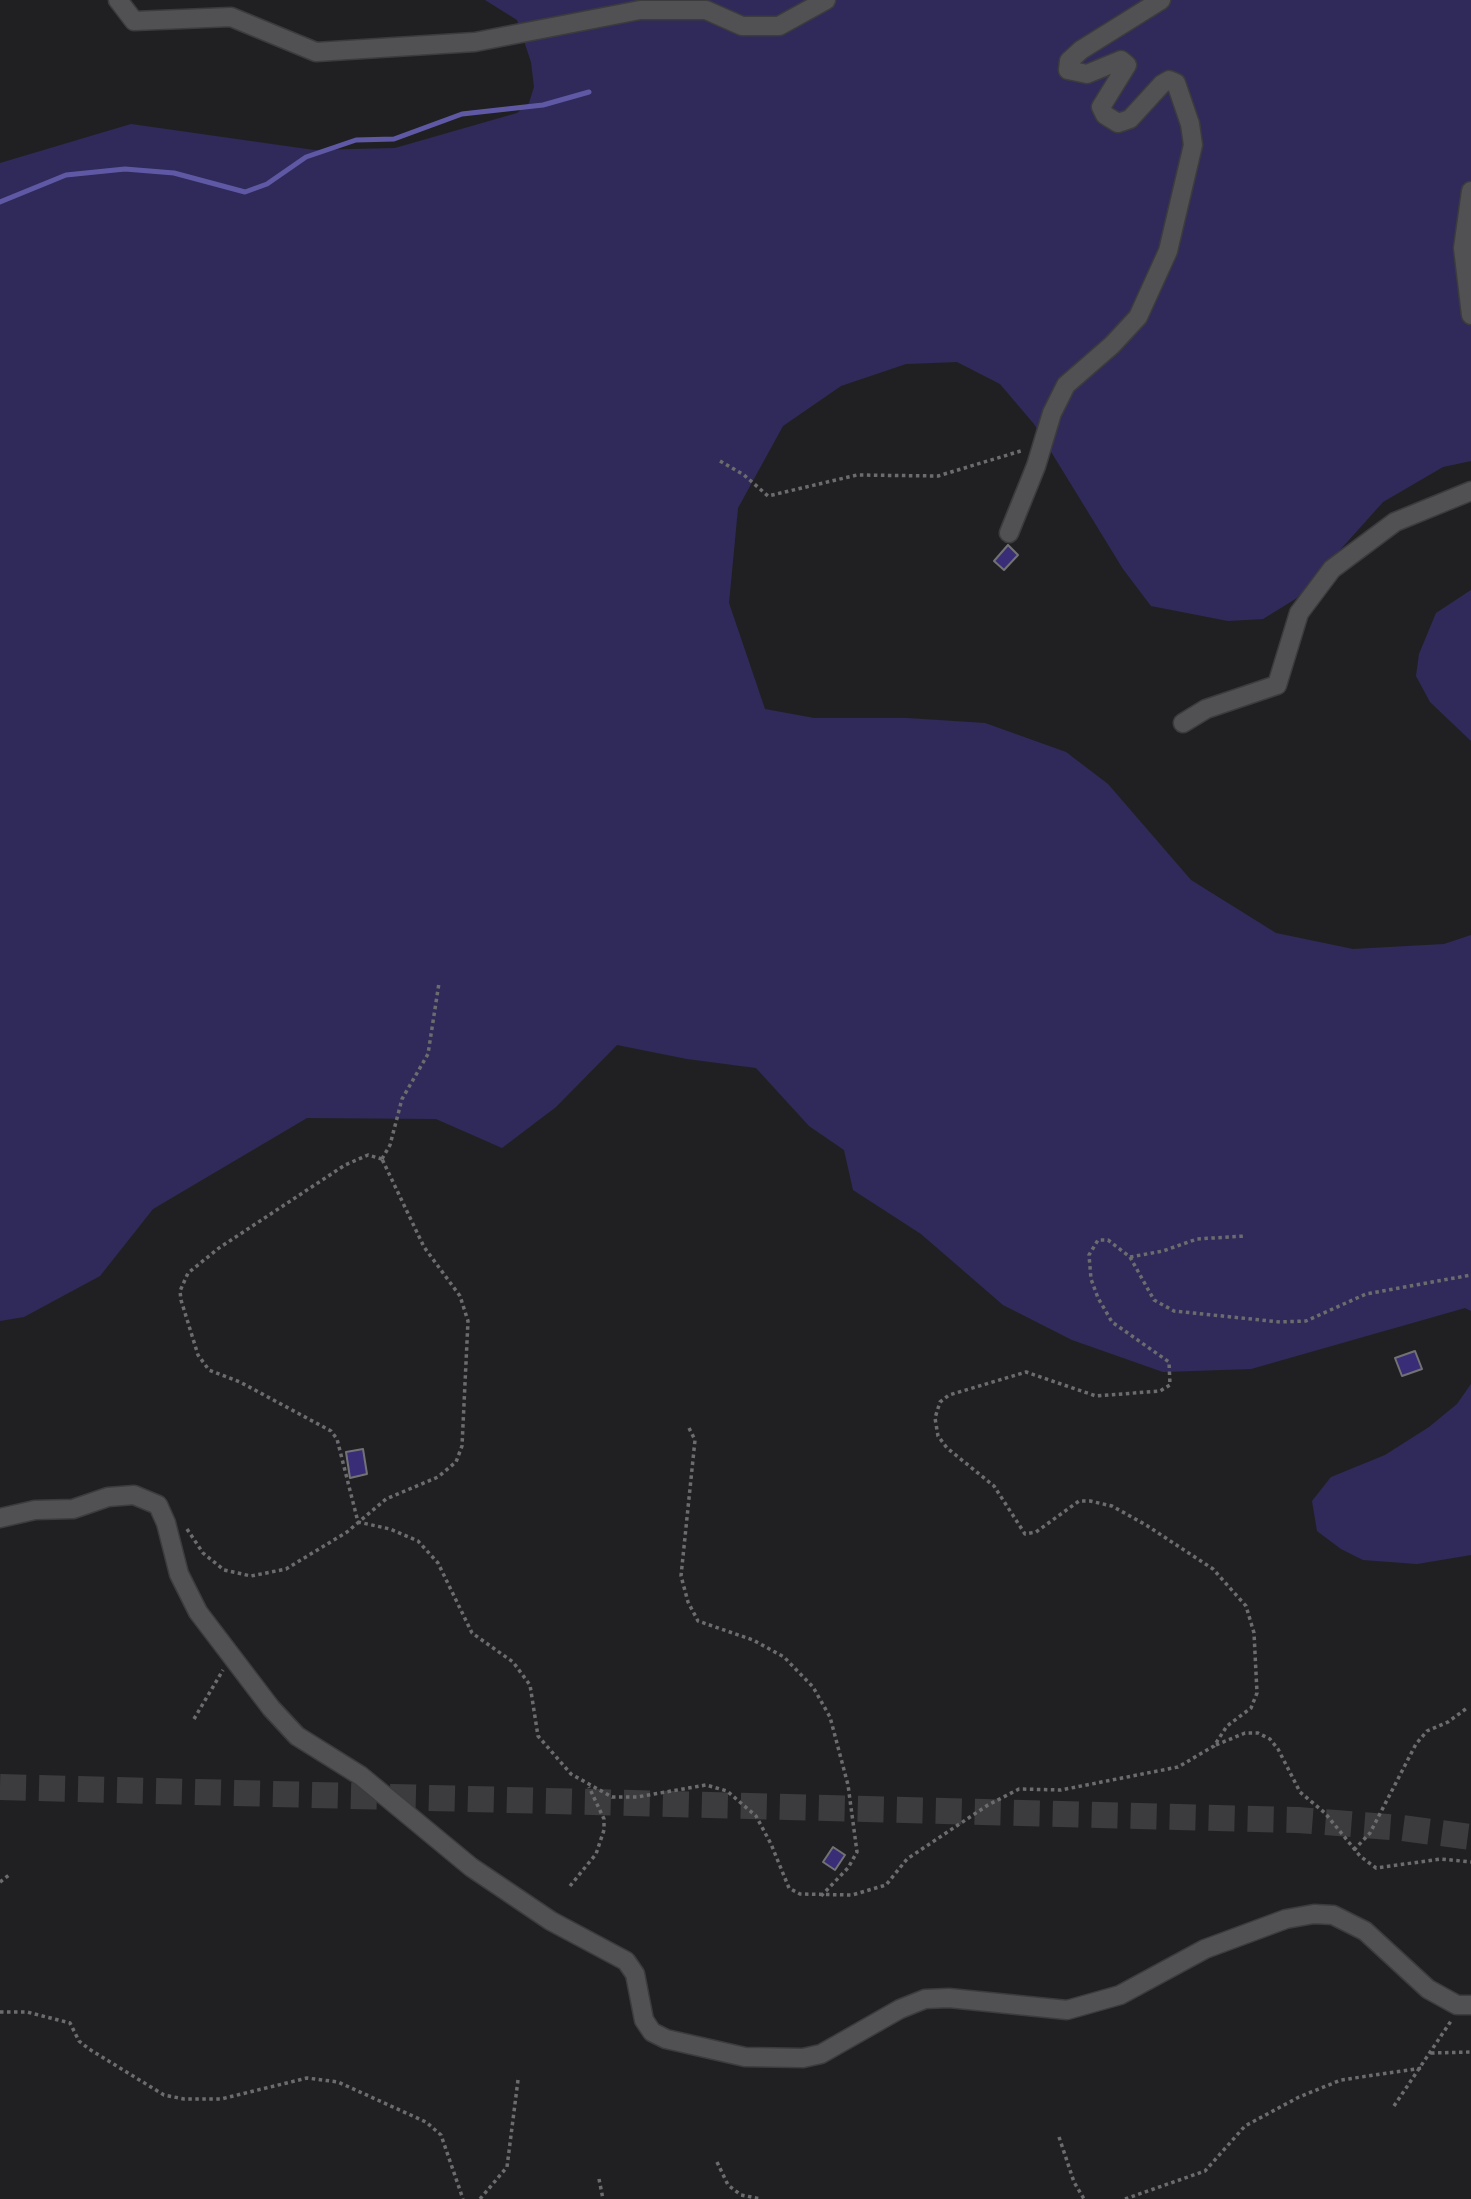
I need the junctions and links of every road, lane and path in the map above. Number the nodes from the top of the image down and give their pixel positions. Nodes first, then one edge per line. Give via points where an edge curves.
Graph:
1 (118, 0) edge
2 (826, 0) edge
3 (1161, 0) edge
4 (1471, 191) edge
5 (1471, 315) edge
6 (1043, 444) junction
7 (720, 461) dead end
8 (1471, 491) edge
9 (1009, 533) dead end
10 (1183, 723) dead end
11 (439, 983) dead end
12 (382, 1159) junction
13 (1245, 1236) dead end
14 (1130, 1257) junction
15 (1471, 1275) edge
16 (689, 1428) dead end
17 (0, 1518) edge
18 (183, 1520) dead end
19 (358, 1521) junction
20 (232, 1657) junction
21 (1467, 1708) dead end
22 (194, 1719) dead end
23 (1214, 1746) junction
24 (588, 1786) junction
25 (1354, 1850) junction
26 (1471, 1862) edge
27 (9, 1875) dead end
28 (0, 1882) edge
29 (570, 1886) dead end
30 (821, 1896) junction
31 (1466, 2005) edge
32 (0, 2012) edge
33 (1471, 2052) edge
34 (1431, 2054) junction
35 (1422, 2068) junction
36 (519, 2080) dead end
37 (1394, 2106) dead end
38 (1059, 2137) dead end
39 (717, 2162) dead end
40 (599, 2179) dead end
41 (463, 2199) edge
42 (480, 2199) edge
43 (603, 2199) edge
44 (761, 2199) edge
45 (1084, 2199) edge
46 (1125, 2199) edge

1 - 2 street via 134,21 231,17 316,52 475,41 640,10 706,10 742,26 779,26
3 - 6 street via 1069,61 1068,70 1087,74 1121,60 1127,65 1101,107 1118,122 1130,119 1162,84 1176,83 1193,145 1168,251 1138,317 1066,386
4 - 5 street via 1463,248
6 - 7 path via 938,476 857,475 768,496
6 - 9 street
8 - 10 street via 1395,522 1332,569 1299,613 1277,685 1206,709
11 - 12 path via 428,1054 402,1099
12 - 19 path via 424,1247 460,1296 468,1321 469,1361 462,1446 456,1462 438,1477 386,1499
12 - 19 path via 368,1155 345,1165 219,1248 188,1272 180,1292 198,1355 209,1370 331,1430
13 - 14 path via 1197,1239
14 - 15 path via 1154,1300 1174,1311 1280,1322 1306,1321 1366,1294
14 - 23 path via 1108,1240 1098,1240 1089,1255 1091,1279 1112,1322 1169,1362 1170,1385 1160,1391 1096,1396 1026,1372 949,1395 940,1402 935,1418 938,1436 994,1486 1025,1534 1037,1532 1079,1501 1112,1506 1213,1569 1232,1588 1246,1606 1254,1633 1257,1693 1251,1708 1227,1726
16 - 30 path via 695,1440 681,1576 688,1602 698,1620 784,1657 813,1687 830,1717 848,1785 857,1852
17 - 20 street via 35,1510 73,1509 108,1497 134,1495 158,1504 179,1574 198,1612
18 - 19 path via 203,1553 224,1570 251,1576 286,1569
19 - 24 path via 418,1541 431,1556 472,1633 513,1662 530,1685 538,1736 571,1774
20 - 22 path
20 - 31 street via 297,1736 361,1776 471,1867 551,1921 626,1961 635,1974 644,2020 652,2032 692,2047 769,2059 803,2058 821,2054 925,1999 949,1997 1067,2010 1091,2005 1132,1989 1205,1949 1286,1919 1314,1914 1333,1915 1365,1931 1428,1989
21 - 25 path via 1427,1731 1416,1744 1370,1833
23 - 25 path via 1245,1733 1270,1739 1300,1792 1325,1813
23 - 30 path via 1178,1767 1060,1790 1019,1789 907,1859 886,1885 852,1895
24 - 29 path via 604,1819 604,1830 596,1854
24 - 30 path via 612,1797 706,1785 727,1791 756,1816 789,1888
25 - 26 path via 1376,1868 1441,1859
27 - 28 path
31 - 34 path
32 - 41 path via 27,2012 70,2023 89,2049 164,2095 221,2099 307,2078 338,2082 426,2122 441,2135
33 - 34 path
34 - 35 path
35 - 37 path
35 - 46 path via 1341,2080 1299,2097 1245,2126 1205,2171
36 - 42 path via 507,2167
38 - 45 path
39 - 44 path via 728,2185 741,2195
40 - 43 path

